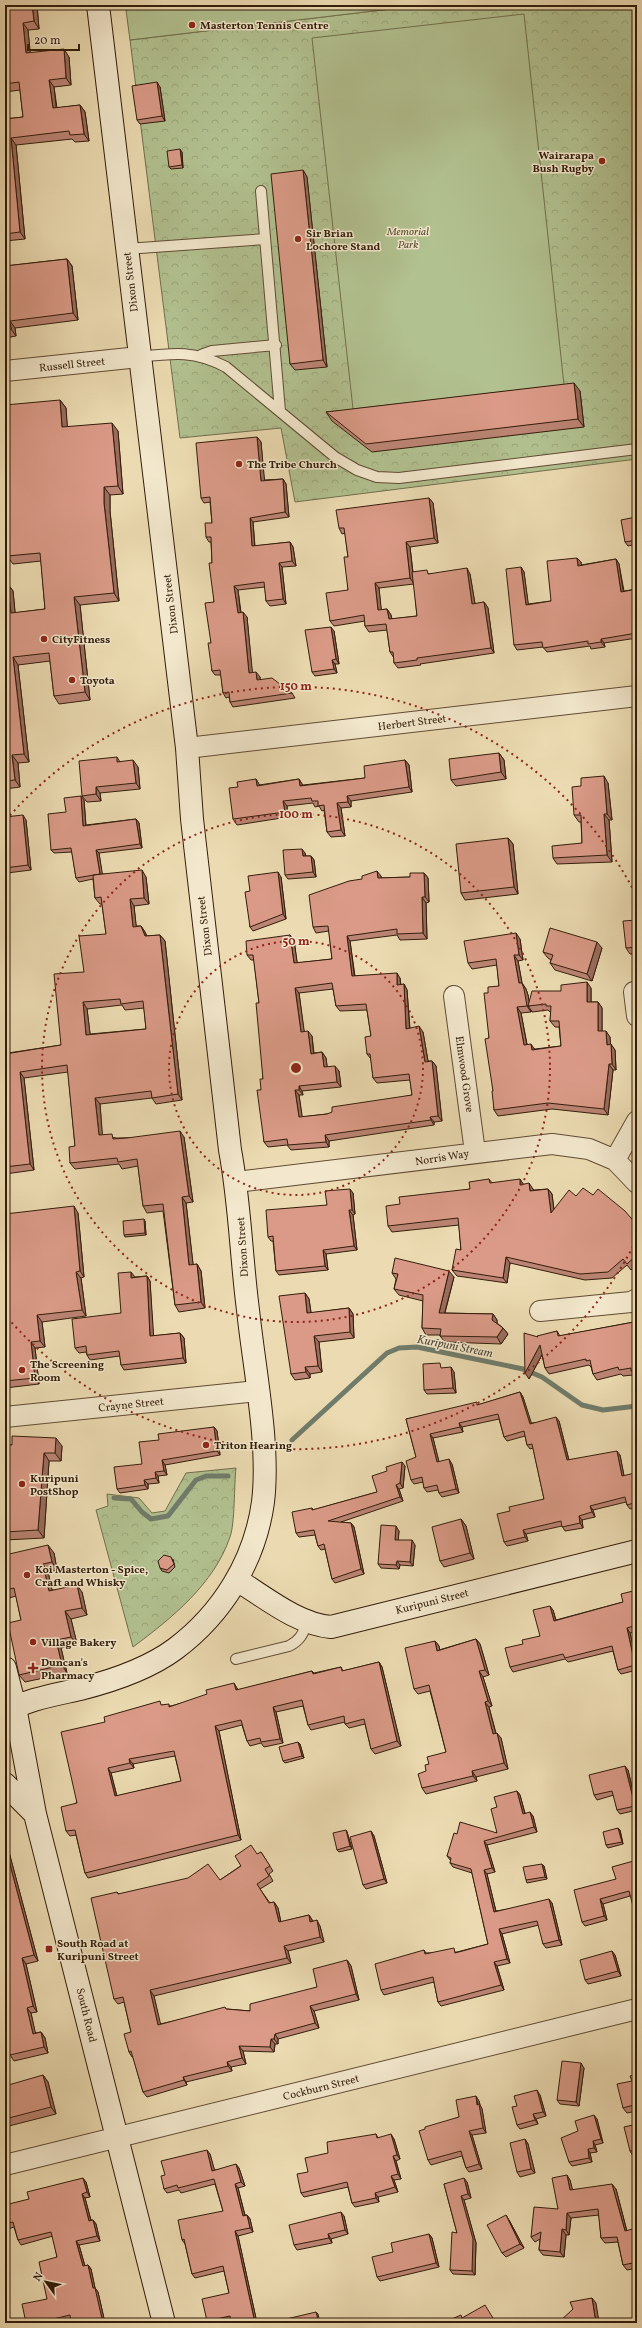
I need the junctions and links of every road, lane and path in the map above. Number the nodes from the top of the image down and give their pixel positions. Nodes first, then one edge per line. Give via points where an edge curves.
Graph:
1 (98, 5) edge
2 (262, 191) dead end
3 (265, 239) junction
4 (126, 250) junction
5 (276, 345) junction
6 (199, 355) junction
7 (139, 357) junction
8 (5, 370) edge
9 (280, 411) junction
10 (637, 449) edge
11 (637, 696) edge
12 (187, 748) junction
13 (634, 992) dead end
14 (454, 996) dead end
15 (637, 1016) edge
16 (637, 1121) edge
17 (475, 1152) junction
18 (615, 1160) junction
19 (236, 1182) junction
20 (637, 1183) edge
21 (637, 1299) edge
22 (540, 1311) dead end
23 (258, 1391) junction
24 (5, 1417) edge
25 (637, 1551) edge
26 (236, 1580) junction
27 (308, 1621) junction
28 (236, 1659) dead end
29 (5, 1668) edge
30 (10, 1710) edge
31 (5, 1784) edge
32 (35, 1814) junction
33 (637, 2009) edge
34 (118, 2138) junction
35 (5, 2166) edge
36 (164, 2323) edge

1 - 4 main road, Dixon Street
2 - 3 lane
3 - 4 lane
3 - 5 lane
4 - 7 main road, Dixon Street
5 - 6 lane via 212,351
5 - 9 lane
6 - 7 lane
6 - 9 lane via 226,367
7 - 8 street, Russell Street
7 - 12 main road, Dixon Street
9 - 10 lane via 335,457 357,470 377,477 399,478
11 - 12 street, Herbert Street
12 - 19 main road, Dixon Street via 192,819 230,1150
13 - 15 street
14 - 17 street, Elmwood Grove
16 - 18 street
17 - 18 street, Norris Way via 552,1144 589,1149
17 - 19 street, Norris Way via 364,1168
18 - 20 street, Norris Way
19 - 23 main road, Dixon Street via 241,1250
21 - 22 street via 631,1302
23 - 24 street, Crayne Street
23 - 26 main road, Dixon Street via 263,1502 251,1548
25 - 27 main road, Kuripuni Street via 331,1627
26 - 27 main road, Kuripuni Street
26 - 30 main road, Dixon Street via 207,1621 174,1650 154,1662 120,1677
27 - 28 lane via 297,1642
29 - 30 main road, South Road
30 - 32 main road, South Road
31 - 32 main road
32 - 34 main road, South Road
33 - 34 street, Cockburn Street
34 - 35 street, Cockburn Street
34 - 36 main road, South Road

